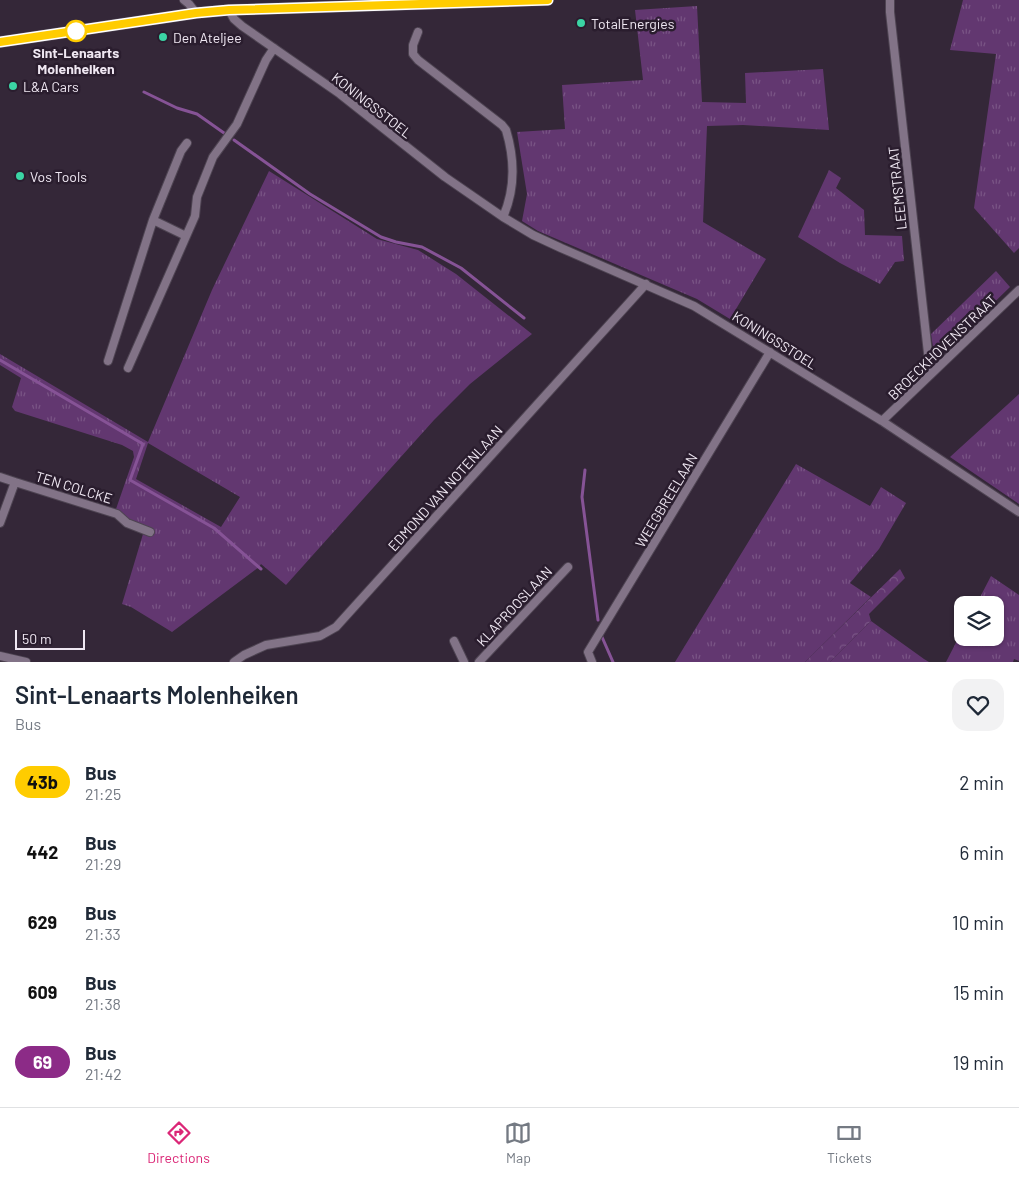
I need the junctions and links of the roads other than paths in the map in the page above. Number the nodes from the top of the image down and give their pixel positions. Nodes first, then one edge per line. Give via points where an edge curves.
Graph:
1 (184, 0) edge
2 (548, 0) edge
3 (890, 0) edge
4 (229, 10) junction
5 (196, 13) junction
6 (418, 32) dead end
7 (0, 42) edge
8 (274, 48) junction
9 (188, 143) dead end
10 (503, 218) junction
11 (153, 220) junction
12 (186, 236) junction
13 (646, 284) junction
14 (1019, 290) edge
15 (770, 352) junction
16 (108, 360) dead end
17 (128, 368) dead end
18 (933, 372) junction
19 (882, 421) junction
20 (0, 477) edge
21 (15, 482) junction
22 (1019, 512) edge
23 (0, 523) edge
24 (150, 532) dead end
25 (568, 567) dead end
26 (454, 641) dead end
27 (0, 656) edge
28 (26, 662) edge
29 (234, 662) edge
30 (464, 662) edge
31 (479, 662) edge
32 (592, 662) edge

1 - 5 street
2 - 4 main road
3 - 18 street, LEEMSTRAAT via 929,362
4 - 5 main road
4 - 8 street, KONINGSSTOEL via 238,22
5 - 7 main road
6 - 10 street via 413,54 418,60 506,130 513,176 510,202
8 - 10 street, KONINGSSTOEL via 358,107 445,177
8 - 12 street via 237,124 213,157
9 - 11 street via 181,151
10 - 13 street, KONINGSSTOEL via 547,242
11 - 12 street
11 - 16 street
12 - 17 street
13 - 15 street, KONINGSSTOEL via 694,306
13 - 29 street, EDMOND VAN NOTENLAAN via 336,627 320,636 266,645
14 - 18 street, BROECKHOVENSTRAAT
15 - 19 street, KONINGSSTOEL
15 - 32 street, WEEGBREELAAN via 588,652
18 - 19 street, BROECKHOVENSTRAAT
19 - 22 street, KONINGSSTOEL
20 - 21 street, TEN COLCKE
21 - 23 street, TEN COLCKE
21 - 24 street, TEN COLCKE via 117,514 127,523
25 - 31 street, KLAPROOSLAAN
26 - 30 street, KLAPROOSLAAN
27 - 28 street

